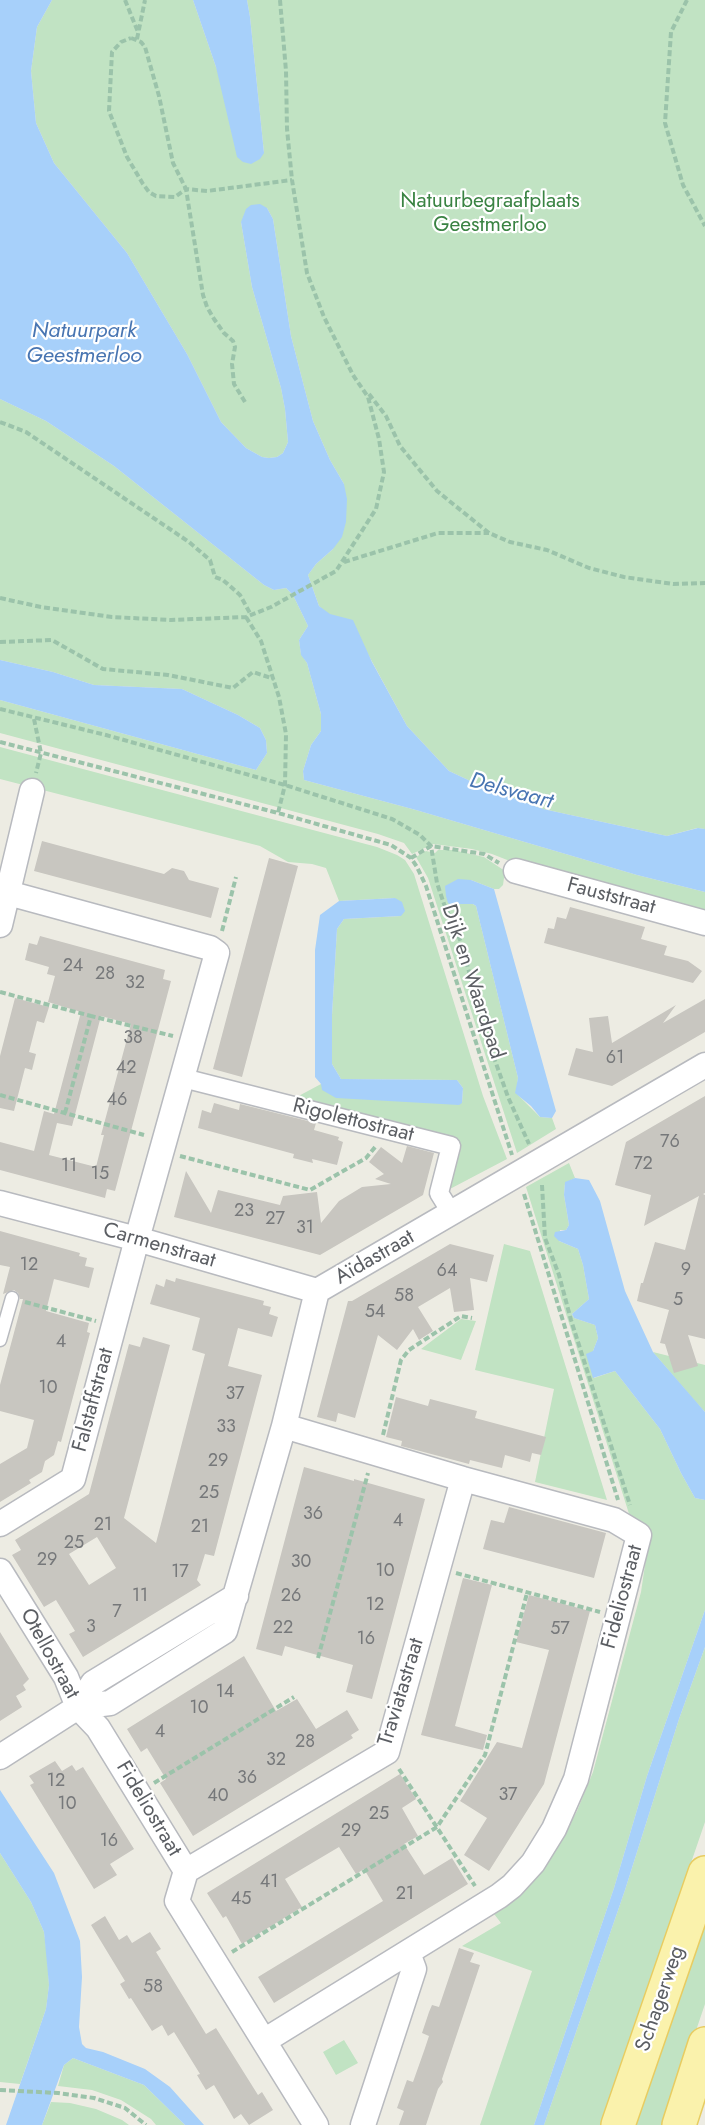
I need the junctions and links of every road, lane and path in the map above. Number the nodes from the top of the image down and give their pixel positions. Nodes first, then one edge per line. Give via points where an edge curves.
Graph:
1 (125, 0) edge
2 (145, 0) edge
3 (280, 0) edge
4 (687, 0) edge
5 (138, 32) junction
6 (137, 39) junction
7 (292, 180) junction
8 (186, 189) junction
9 (705, 226) edge
10 (353, 375) junction
11 (245, 402) dead end
12 (0, 422) edge
13 (489, 533) junction
14 (344, 562) junction
15 (705, 583) edge
16 (0, 598) edge
17 (248, 616) junction
18 (0, 642) edge
19 (274, 679) junction
20 (0, 709) edge
21 (33, 718) junction
22 (0, 742) edge
23 (41, 753) junction
24 (285, 785) junction
25 (32, 791) dead end
26 (278, 813) junction
27 (431, 846) junction
28 (411, 858) junction
29 (516, 871) joint
30 (236, 877) dead end
31 (8, 892) junction
32 (705, 923) edge
33 (0, 925) edge
34 (217, 954) junction
35 (0, 992) edge
36 (91, 1016) junction
37 (194, 1041) junction
38 (705, 1065) edge
39 (183, 1078) junction
40 (0, 1095) edge
41 (65, 1113) junction
42 (380, 1128) junction
43 (164, 1146) junction
44 (528, 1169) junction
45 (0, 1203) edge
46 (452, 1214) junction
47 (137, 1239) junction
48 (317, 1291) junction
49 (12, 1298) joint
50 (472, 1318) dead end
51 (114, 1326) junction
52 (0, 1340) edge
53 (284, 1426) junction
54 (376, 1453) junction
55 (463, 1479) junction
56 (0, 1524) edge
57 (633, 1530) junction
58 (438, 1568) junction
59 (0, 1571) edge
60 (527, 1593) junction
61 (618, 1617) junction
62 (318, 1658) dead end
63 (294, 1697) dead end
64 (78, 1707) junction
65 (387, 1752) junction
66 (0, 1757) edge
67 (138, 1793) junction
68 (438, 1827) junction
69 (186, 1871) junction
70 (705, 1873) edge
71 (486, 1905) junction
72 (408, 1953) junction
73 (216, 1963) junction
74 (264, 2041) junction
75 (705, 2044) edge
76 (0, 2090) edge
77 (146, 2125) edge
78 (316, 2125) edge
79 (363, 2125) edge
80 (618, 2125) edge
81 (679, 2125) edge

1 - 5 path
2 - 5 path
3 - 7 path
4 - 9 path via 670,32 666,123 683,185
5 - 6 path
6 - 8 path via 147,53 173,162
6 - 8 path via 127,39 112,52 108,111 133,168 149,192 165,198 175,197
7 - 8 path via 207,191
7 - 10 path via 307,273
8 - 11 path via 203,295 214,320 233,341 234,384
10 - 13 path via 386,416 400,446 437,490
10 - 14 path via 368,397 384,472 376,509
12 - 17 path via 26,432 189,542 210,560 215,577 240,595
13 - 14 path via 438,533
13 - 15 path via 624,577 673,584
14 - 17 path via 336,571
16 - 17 path via 112,617 171,620
17 - 19 path
18 - 19 path via 52,640 103,669 168,675 232,688 253,672
19 - 24 path via 286,734
20 - 21 path
21 - 23 path
21 - 24 path
22 - 23 path
23 - 26 path
24 - 26 path
24 - 27 path via 392,819 414,830
25 - 31 street
26 - 28 path via 391,845
27 - 28 path
27 - 29 path via 484,854
27 - 44 path via 437,883 461,942
28 - 44 path, Dijk en Waardpad via 426,886
29 - 32 street, Fauststraat
30 - 34 path
31 - 33 street
31 - 34 street via 210,948
34 - 37 street
35 - 36 path
36 - 37 path
36 - 41 path
37 - 39 street
38 - 44 street, Aïdastraat
39 - 42 street, Rigolettostraat
39 - 43 street
40 - 41 path
41 - 43 path
42 - 43 path via 375,1147 366,1158 310,1190
42 - 46 street, Rigolettostraat via 451,1146 439,1193
43 - 47 street
44 - 46 street, Aïdastraat
44 - 57 path, Dijk en Waardpad
44 - 57 path via 544,1199 545,1238
45 - 47 street, Carmenstraat
46 - 48 street, Aïdastraat
47 - 48 street, Carmenstraat
47 - 51 street, Falstaffstraat
48 - 53 street, Aïdastraat
49 - 51 path
49 - 52 lane
50 - 54 path via 461,1316 409,1350 401,1360
51 - 56 street, Falstaffstraat via 73,1479
53 - 54 street, Fideliostraat
53 - 64 street, Aïdastraat via 225,1631 110,1703
54 - 55 street, Fideliostraat
54 - 62 path
55 - 57 street, Fideliostraat via 614,1520
55 - 58 street, Traviatastraat
57 - 61 street, Fideliostraat
58 - 60 path
58 - 65 street, Traviatastraat
59 - 64 street, Otellostraat via 66,1677
60 - 61 path
60 - 68 path via 485,1755
61 - 71 street, Fideliostraat via 576,1779 558,1821 522,1876
63 - 67 path
64 - 66 street, Aïdastraat
64 - 67 street, Fideliostraat via 98,1728
65 - 68 path
65 - 69 street, Traviatastraat
67 - 69 street, Fideliostraat
68 - 71 path
68 - 73 path
69 - 73 street, Fideliostraat via 177,1901
70 - 80 main road, Schagerweg
71 - 72 street, Fideliostraat
72 - 74 street, Fideliostraat
72 - 79 street via 414,1969
73 - 74 street, Fideliostraat
74 - 78 street, Fideliostraat
75 - 81 main road
76 - 77 path via 94,2098 125,2108

